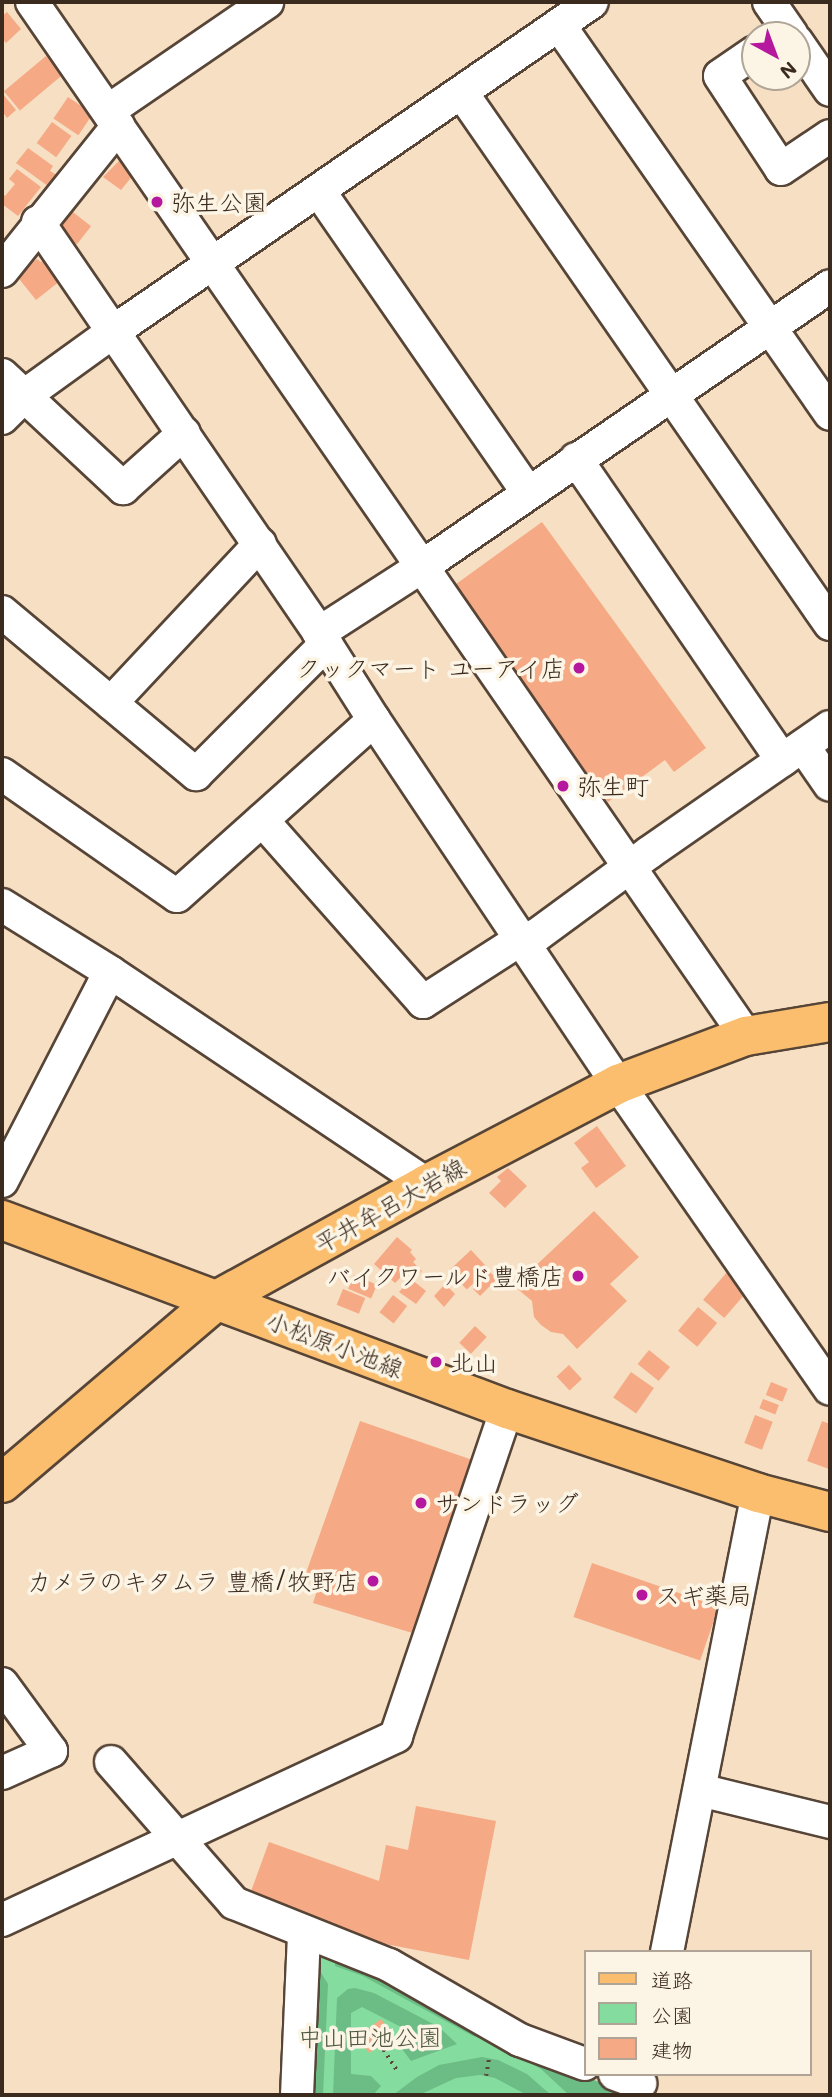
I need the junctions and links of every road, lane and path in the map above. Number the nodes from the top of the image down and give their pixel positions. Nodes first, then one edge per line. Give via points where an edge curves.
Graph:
1 (32, 2) edge
2 (267, 2) edge
3 (592, 2) edge
4 (769, 2) edge
5 (781, 21) edge
6 (559, 25) junction
7 (741, 62) edge
8 (811, 64) edge
9 (830, 90) edge
10 (462, 93) junction
11 (113, 118) junction
12 (830, 136) edge
13 (319, 191) junction
14 (38, 222) junction
15 (214, 263) junction
16 (2, 271) edge
17 (830, 286) edge
18 (771, 327) junction
19 (114, 331) junction
20 (13, 385) edge
21 (672, 394) junction
22 (830, 414) edge
23 (2, 418) edge
24 (184, 433) junction
25 (576, 459) junction
26 (528, 493) junction
27 (260, 544) junction
28 (423, 566) junction
29 (2, 612) edge
30 (830, 624) edge
31 (323, 638) junction
32 (111, 703) junction
33 (374, 720) junction
34 (830, 727) edge
35 (793, 753) junction
36 (2, 774) edge
37 (830, 785) edge
38 (262, 820) junction
39 (631, 869) junction
40 (2, 905) edge
41 (524, 940) junction
42 (110, 972) junction
43 (830, 1022) edge
44 (746, 1036) junction
45 (618, 1084) junction
46 (2, 1181) edge
47 (427, 1184) junction
48 (2, 1220) edge
49 (216, 1300) junction
50 (830, 1389) edge
51 (507, 1409) junction
52 (2, 1483) edge
53 (758, 1493) junction
54 (830, 1512) edge
55 (2, 1684) edge
56 (111, 1762) dead end
57 (2, 1773) edge
58 (700, 1790) junction
59 (830, 1822) edge
60 (178, 1840) junction
61 (2, 1920) edge
62 (304, 1932) junction
63 (667, 1950) edge
64 (380, 2044) dead end
65 (488, 2058) dead end
66 (584, 2064) edge
67 (397, 2070) dead end
68 (486, 2076) dead end
69 (297, 2095) edge

1 - 11 street
2 - 11 street
3 - 6 street
4 - 5 street
6 - 10 street
6 - 18 street
7 - 12 street via 720,76 781,169
8 - 9 street
10 - 13 street
10 - 21 street
11 - 14 street
11 - 15 street
13 - 15 street
13 - 26 street
14 - 16 street
14 - 19 street
15 - 19 street
15 - 28 street
17 - 18 street
18 - 21 street
18 - 22 street
19 - 20 street
19 - 24 street
20 - 23 street
20 - 24 street via 123,488
21 - 25 street
21 - 30 street
24 - 27 street
25 - 26 street
25 - 35 street
26 - 28 street
27 - 31 street
27 - 32 street
28 - 31 street
28 - 39 street
29 - 32 street
31 - 32 street via 196,775
31 - 33 street
33 - 38 street
33 - 41 street
34 - 35 street
35 - 37 street
35 - 39 street
36 - 38 street via 177,896
38 - 41 street via 423,1002
39 - 41 street
39 - 44 street
40 - 42 street
41 - 45 street
42 - 46 street
42 - 47 street
43 - 44 main road, 平井牟呂大岩線
44 - 45 main road, 平井牟呂大岩線
45 - 47 main road, 平井牟呂大岩線
45 - 50 street
47 - 49 main road, 平井牟呂大岩線
48 - 49 main road, 小松原小池線
49 - 51 main road, 小松原小池線
49 - 52 main road, 平井牟呂大岩線
51 - 53 main road, 小松原小池線
51 - 60 street via 396,1736
53 - 54 main road, 小松原小池線
53 - 58 street
55 - 57 street via 51,1751
56 - 60 street
58 - 59 street
58 - 63 street
60 - 61 street
60 - 62 street via 234,1903
62 - 66 street via 389,1965 520,2040
62 - 69 street
64 - 67 path
65 - 68 path

